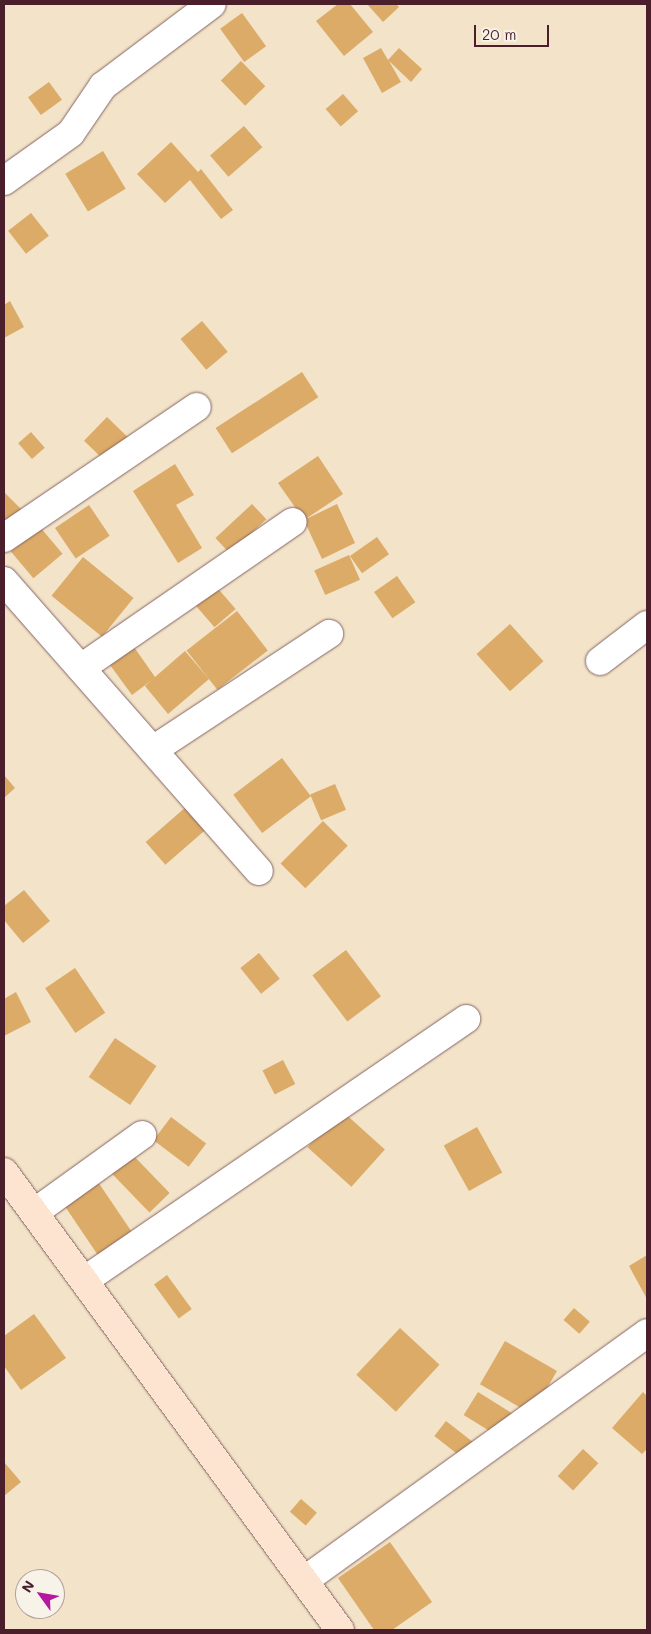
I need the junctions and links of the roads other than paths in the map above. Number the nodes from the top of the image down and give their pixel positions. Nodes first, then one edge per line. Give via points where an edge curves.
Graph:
1 (212, 4) edge
2 (4, 182) edge
3 (197, 407) dead end
4 (293, 522) dead end
5 (4, 538) edge
6 (4, 581) edge
7 (647, 625) edge
8 (329, 634) dead end
9 (600, 661) dead end
10 (80, 668) junction
11 (153, 750) junction
12 (259, 871) dead end
13 (466, 1019) dead end
14 (142, 1135) dead end
15 (4, 1172) edge
16 (35, 1212) junction
17 (85, 1280) junction
18 (647, 1333) edge
19 (305, 1580) junction
20 (340, 1630) edge

1 - 2 street via 103,86 70,133
3 - 5 street
4 - 10 street
6 - 10 street
7 - 9 street
8 - 11 street
10 - 11 street
11 - 12 street
13 - 17 street
14 - 16 street
15 - 16 street
16 - 17 street
17 - 19 street
18 - 19 street
19 - 20 street

